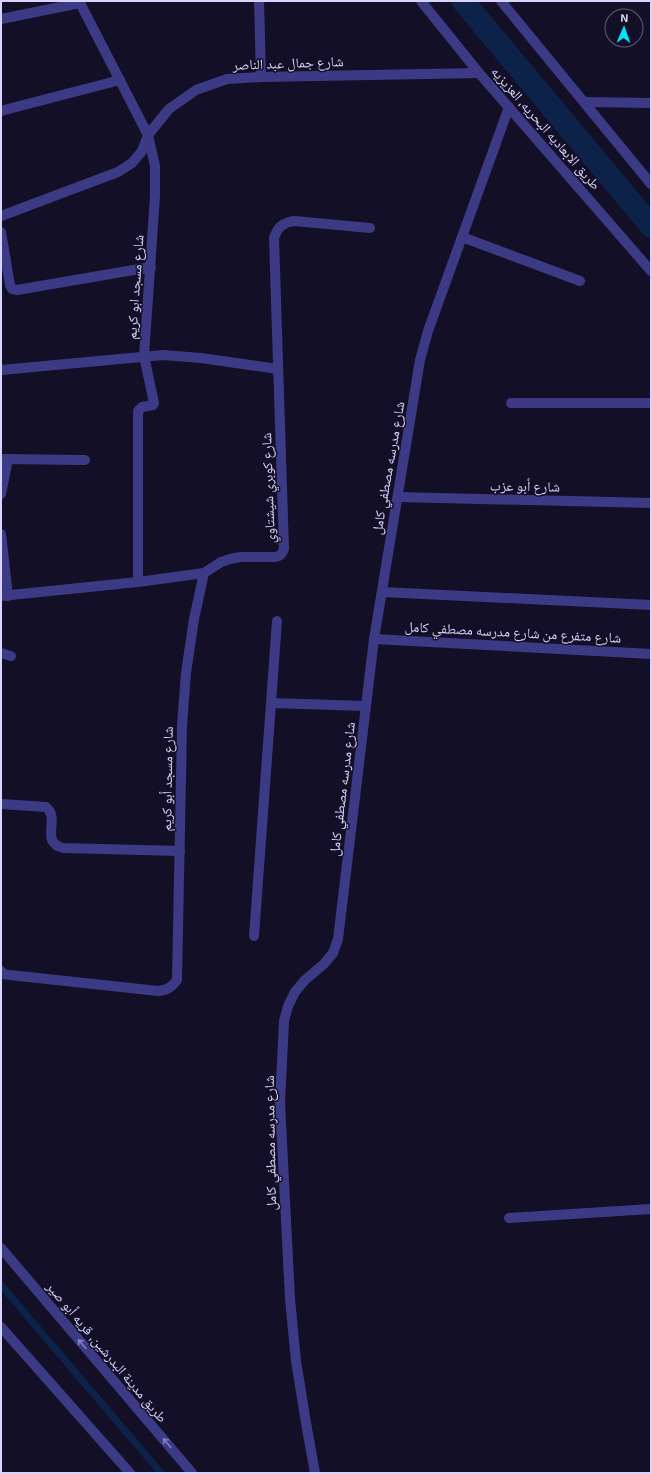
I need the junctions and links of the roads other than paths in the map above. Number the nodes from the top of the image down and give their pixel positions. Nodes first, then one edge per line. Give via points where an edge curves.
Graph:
1 (259, 1) edge
2 (421, 1) edge
3 (501, 1) edge
4 (80, 2) edge
5 (1, 19) edge
6 (479, 72) junction
7 (261, 77) junction
8 (120, 80) junction
9 (585, 102) junction
10 (651, 103) edge
11 (509, 107) junction
12 (1, 111) edge
13 (148, 135) junction
14 (651, 184) edge
15 (1, 216) edge
16 (370, 228) dead end
17 (1, 232) edge
18 (462, 237) junction
19 (151, 267) junction
20 (651, 271) edge
21 (580, 280) dead end
22 (144, 356) junction
23 (278, 369) junction
24 (1, 370) edge
25 (511, 403) dead end
26 (651, 403) edge
27 (5, 459) edge
28 (85, 460) dead end
29 (1, 494) edge
30 (398, 497) junction
31 (651, 503) edge
32 (1, 534) edge
33 (204, 573) junction
34 (138, 582) junction
35 (382, 592) junction
36 (5, 596) edge
37 (651, 605) edge
38 (277, 621) dead end
39 (374, 639) junction
40 (651, 654) edge
41 (271, 703) junction
42 (366, 706) junction
43 (1, 804) edge
44 (180, 851) junction
45 (254, 936) dead end
46 (1, 971) edge
47 (651, 1209) edge
48 (509, 1218) dead end
49 (1, 1248) edge
50 (1, 1327) edge
51 (130, 1473) edge
52 (192, 1473) edge
53 (315, 1473) edge

1 - 7 street
2 - 6 street, طريق الابعاديه البحريه, العزيزيه
3 - 9 street
4 - 5 street
4 - 8 street, شارع مسجد ابو كريم
6 - 7 street, شارع جمال عبد الناصر
6 - 11 street, طريق الابعاديه البحريه, العزيزيه
7 - 13 street, شارع جمال عبد الناصر via 227,79 196,90 169,109
8 - 12 street
8 - 13 street, شارع مسجد ابو كريم
9 - 10 street
9 - 14 street
11 - 18 street, شارع مدرسه مصطفي كامل
11 - 20 street, طريق الابعاديه البحريه, العزيزيه
13 - 15 street, شارع جمال عبد الناصر via 142,151 132,163 118,172
13 - 19 street, شارع مسجد ابو كريم via 156,166
16 - 23 street, شارع كوبري شيشتاوي via 294,221 284,223 277,229 274,238
17 - 19 street via 12,289
18 - 21 street
18 - 30 street, شارع مدرسه مصطفي كامل via 420,360
19 - 22 street, شارع مسجد ابو كريم
22 - 23 street via 182,356
22 - 24 street
22 - 34 street, شارع مسجد ابو كريم via 154,403 138,411
23 - 33 street, شارع كوبري شيشتاوي via 283,553 275,557 230,559
25 - 26 street
27 - 28 street
27 - 29 street
30 - 31 street, شارع أبو عزب
30 - 35 street, شارع مدرسه مصطفي كامل
32 - 36 street
33 - 34 street, شارع كوبري شيشتاوي
33 - 44 street, شارع مسجد أبو كريم via 186,673 182,726
34 - 36 street, شارع كوبري شيشتاوي
35 - 37 street
35 - 39 street, شارع مدرسه مصطفي كامل
38 - 41 street
39 - 40 street, شارع متفرع من شارع مدرسه مصطفي كامل
39 - 42 street, شارع مدرسه مصطفي كامل
41 - 42 street
41 - 45 street
42 - 53 street, شارع مدرسه مصطفي كامل via 338,939 333,953 295,992 284,1021 280,1102 290,1299 298,1369
43 - 44 street via 42,806 50,810 52,842 57,847
44 - 46 street, شارع مسجد أبو كريم via 177,973 172,987 158,991 10,975
47 - 48 street
52 -> 49 street, طريق مدينة البدرشين, قريه أبو صير
50 - 51 street

